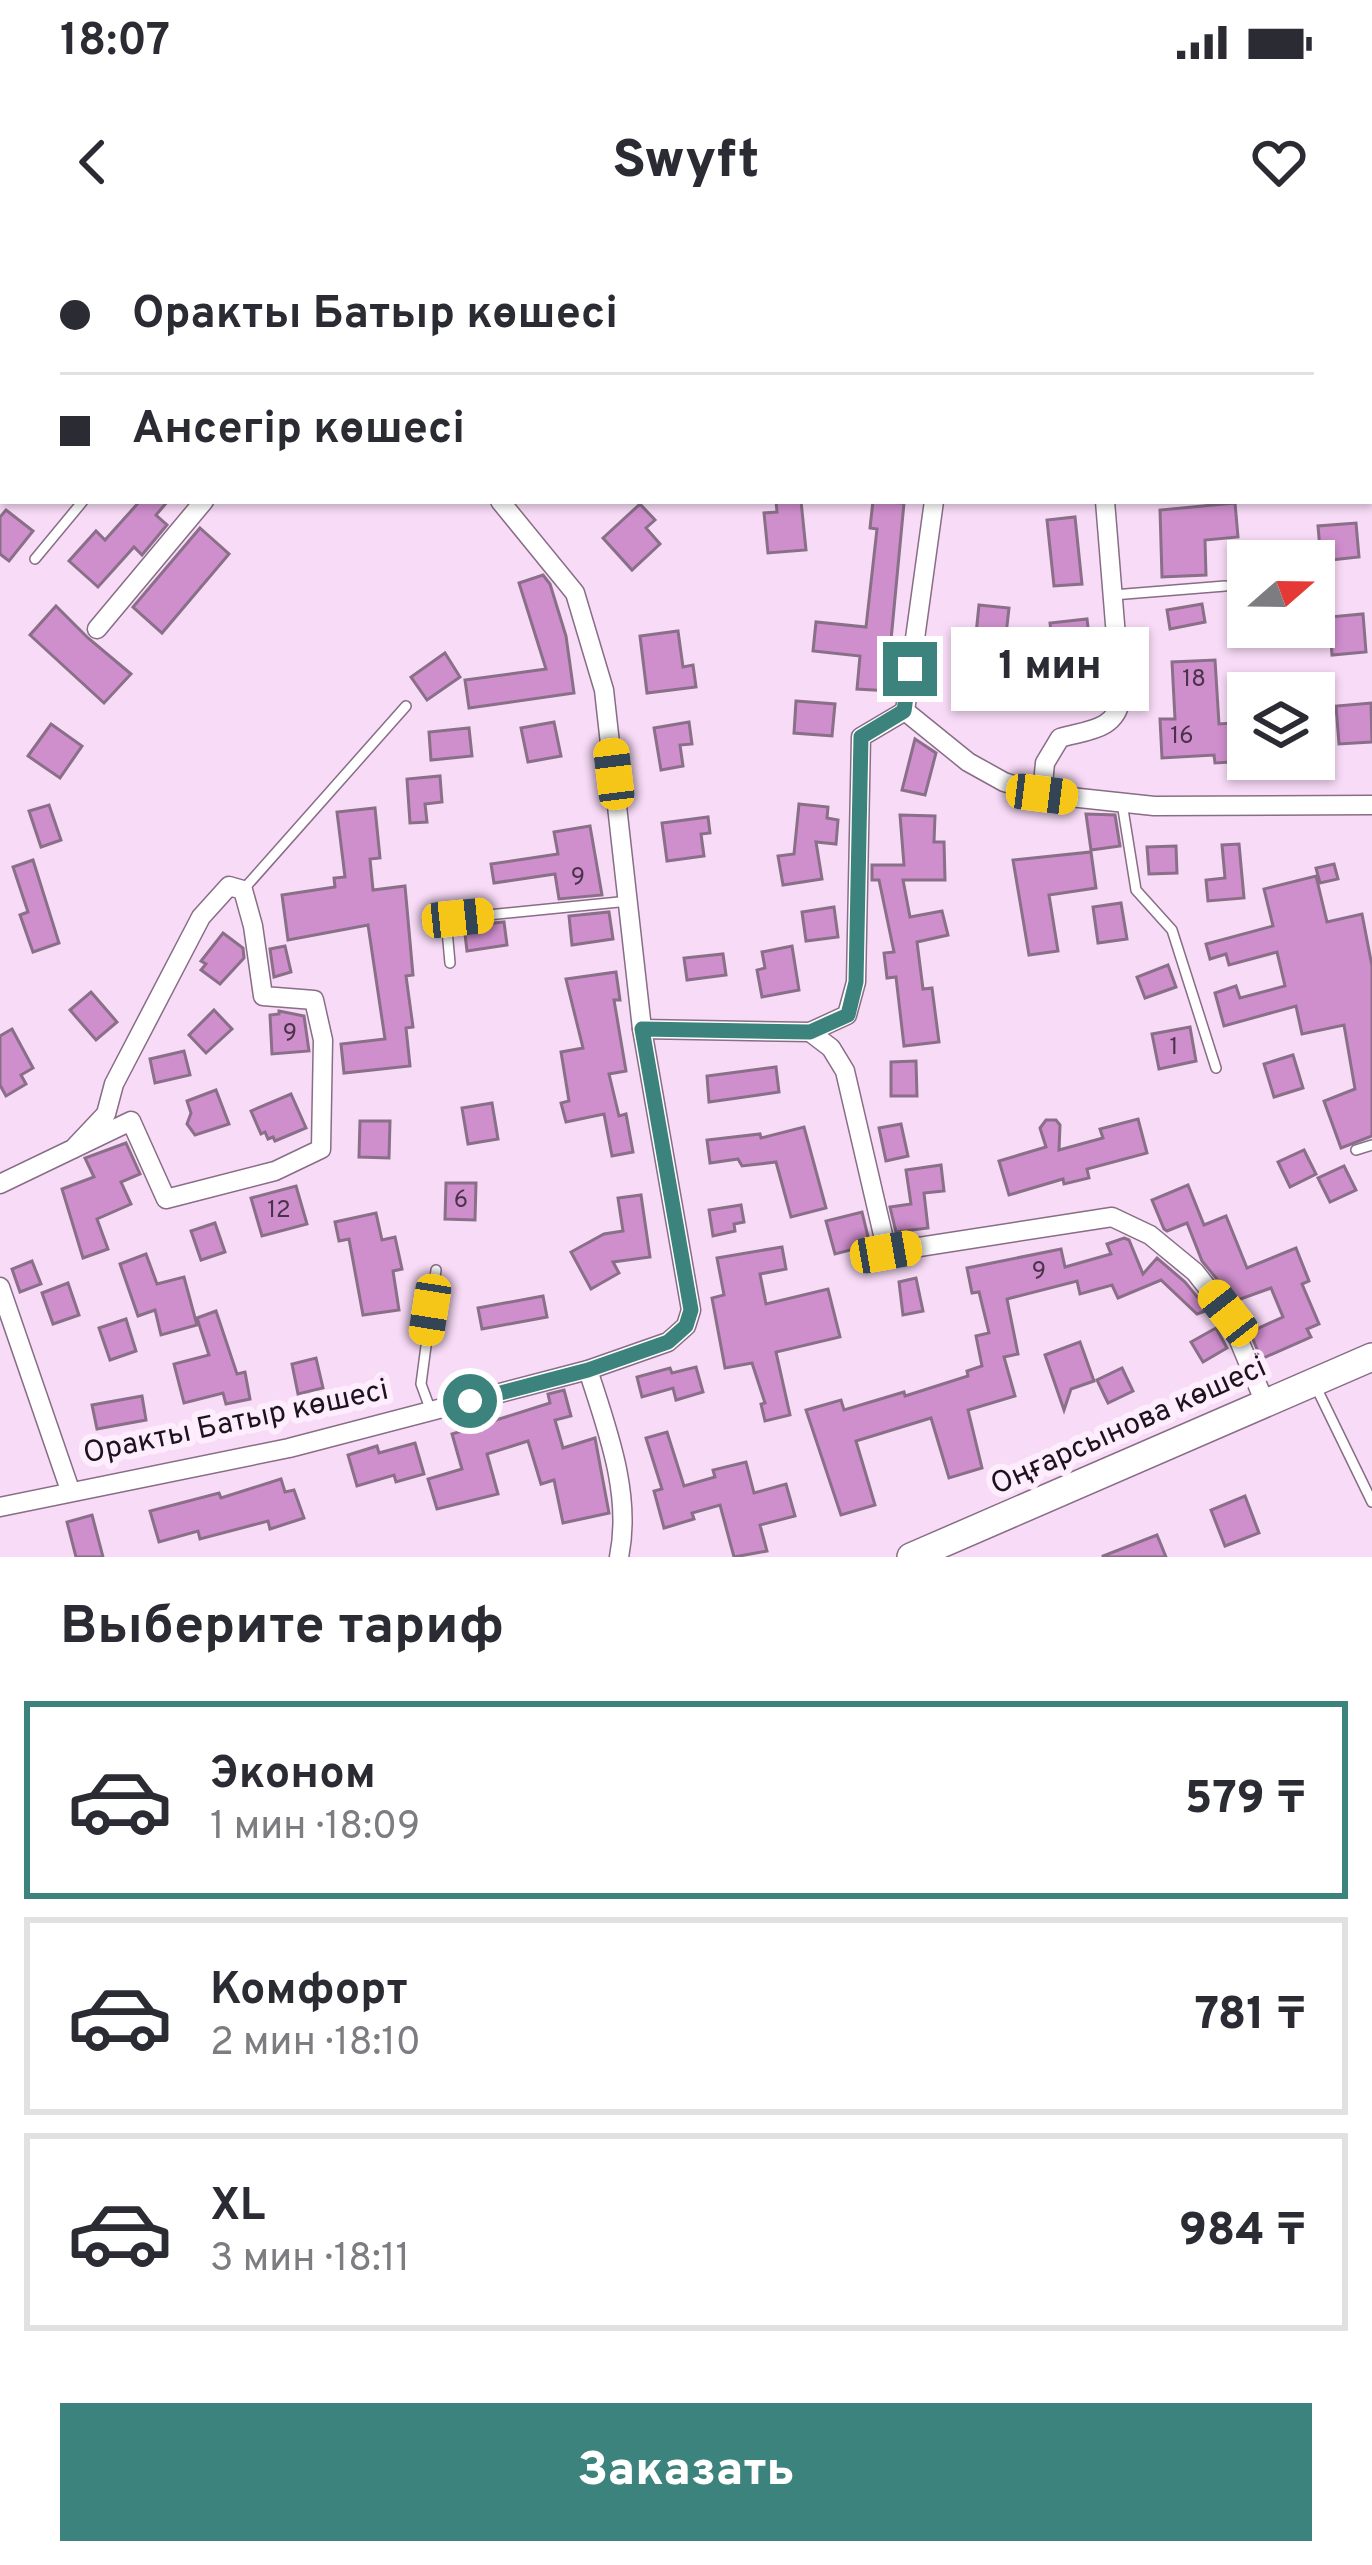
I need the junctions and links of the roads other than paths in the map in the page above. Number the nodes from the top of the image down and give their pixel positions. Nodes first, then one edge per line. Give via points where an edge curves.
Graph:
1 (81, 504) edge
2 (201, 504) edge
3 (502, 504) edge
4 (934, 504) edge
5 (1105, 504) edge
6 (35, 559) dead end
7 (1225, 586) dead end
8 (1113, 595) junction
9 (97, 629) dead end
10 (406, 706) dead end
11 (904, 711) junction
12 (1042, 794) junction
13 (1122, 802) junction
14 (1372, 805) edge
15 (243, 890) junction
16 (628, 901) junction
17 (450, 963) dead end
18 (642, 1029) junction
19 (810, 1032) junction
20 (1216, 1068) dead end
21 (1372, 1144) edge
22 (74, 1149) junction
23 (1356, 1150) dead end
24 (0, 1184) edge
25 (436, 1270) dead end
26 (0, 1287) edge
27 (1372, 1357) edge
28 (588, 1370) junction
29 (1314, 1382) junction
30 (1265, 1403) junction
31 (431, 1411) junction
32 (70, 1490) junction
33 (1372, 1502) edge
34 (0, 1507) edge
35 (619, 1557) edge
36 (911, 1557) edge

1 - 6 lane
2 - 9 street
3 - 16 street via 575,592 585,619 604,690
4 - 11 street
5 - 8 street
7 - 8 lane
8 - 12 street via 1119,712 1106,727 1060,738 1045,763
10 - 15 lane
11 - 12 street via 968,762
11 - 19 street via 861,737 856,982 848,1015
12 - 13 street
13 - 14 street
13 - 20 lane via 1136,890 1172,930
15 - 22 street via 229,886 201,917 106,1114
15 - 22 street via 263,997 314,1000 323,1040 321,1149 274,1171 166,1199 131,1121
16 - 17 lane via 458,918 447,930
16 - 18 street
18 - 19 street
18 - 28 street, Оракты Батыр көшесі via 691,1310 668,1342
19 - 30 street via 845,1071 886,1252 1112,1217 1150,1235 1228,1313
21 - 23 lane
22 - 24 street
25 - 31 lane via 421,1384
26 - 32 street
27 - 29 main road, Оңғарсынова көшесі
28 - 31 street, Оракты Батыр көшесі
28 - 35 street via 617,1462
29 - 30 main road, Оңғарсынова көшесі
29 - 33 lane
30 - 36 main road, Оңғарсынова көшесі
31 - 32 street, Оракты Батыр көшесі
32 - 34 street, Оракты Батыр көшесі

